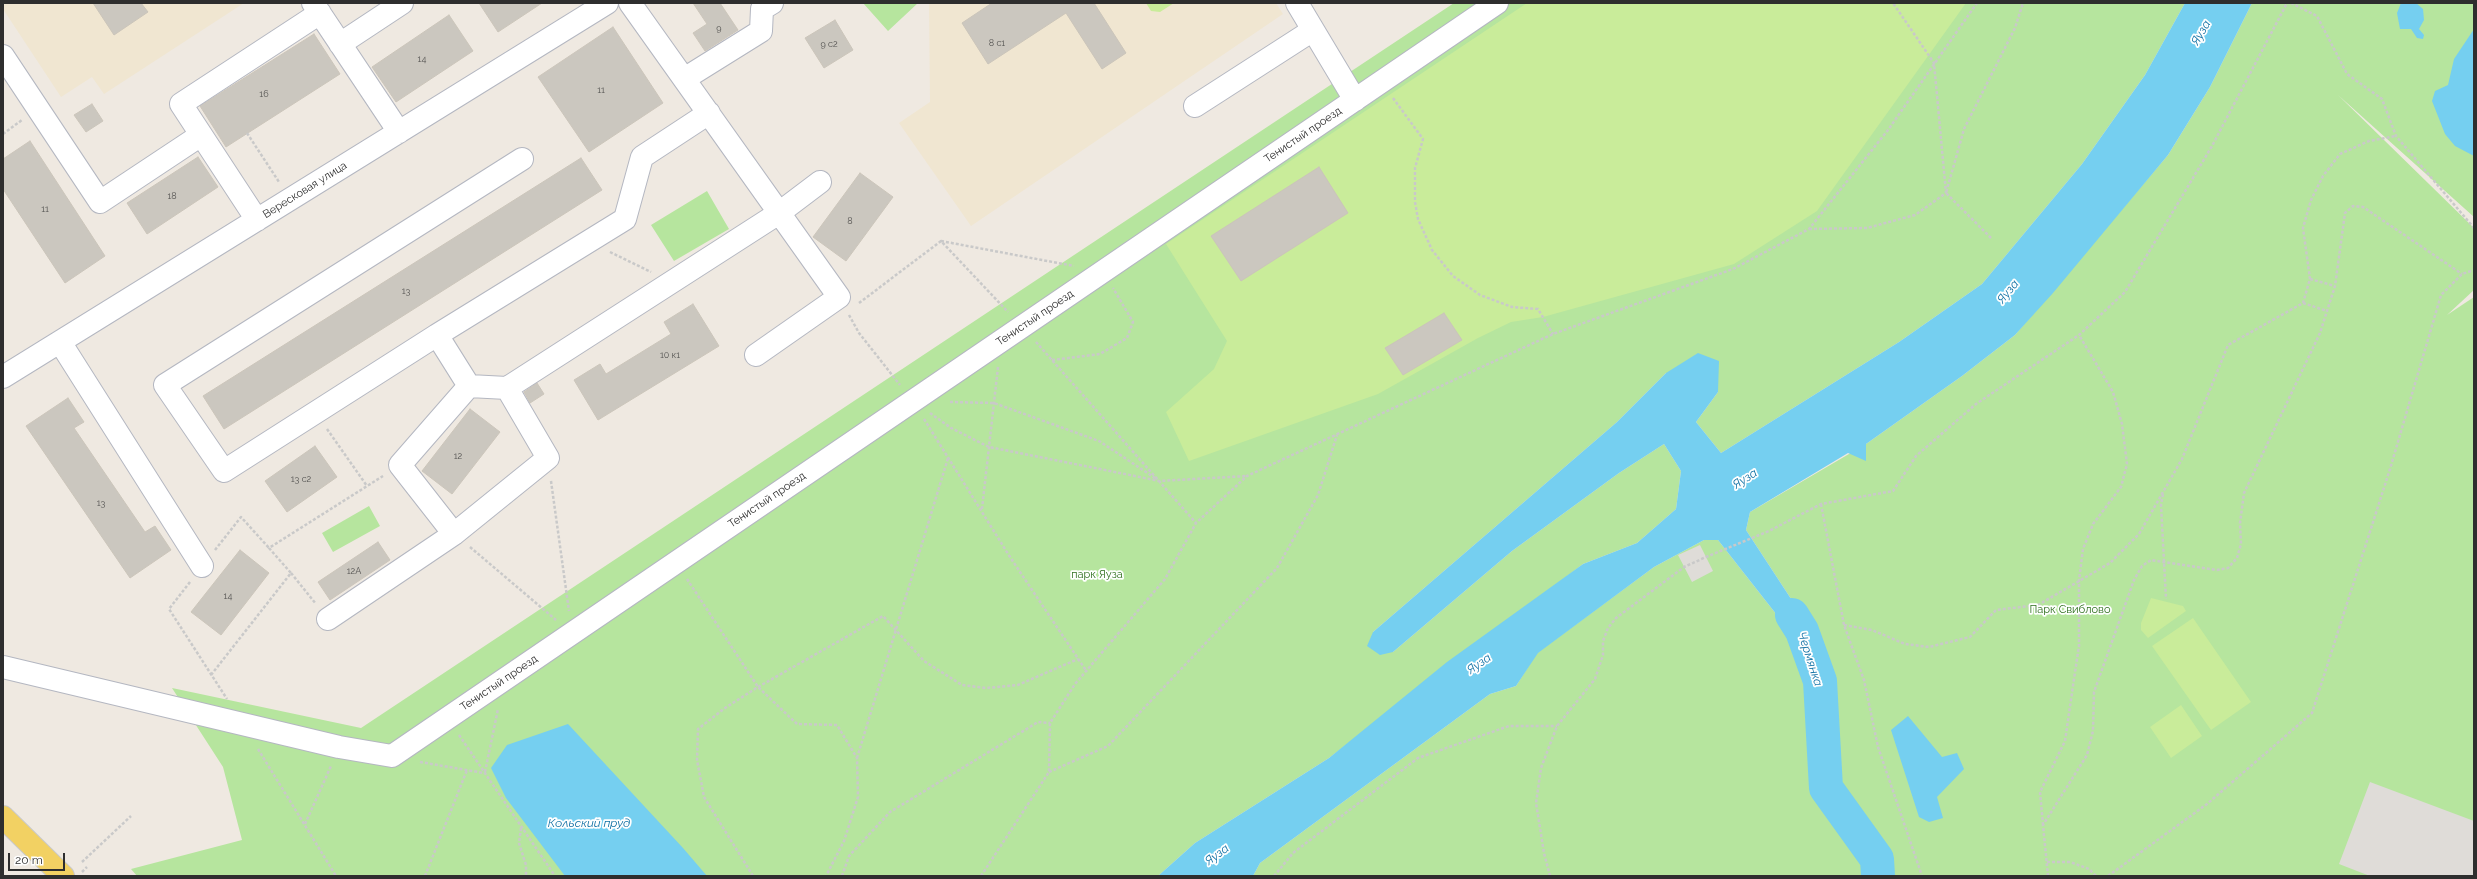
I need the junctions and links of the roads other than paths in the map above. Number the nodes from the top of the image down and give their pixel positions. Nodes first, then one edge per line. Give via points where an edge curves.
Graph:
1 (402, 3) edge
2 (607, 3) edge
3 (630, 3) edge
4 (772, 3) edge
5 (1297, 3) edge
6 (1497, 3) edge
7 (317, 8) edge
8 (1313, 30) junction
9 (340, 44) junction
10 (3, 56) edge
11 (684, 79) junction
12 (1355, 100) junction
13 (1195, 106) dead end
14 (709, 113) junction
15 (399, 132) junction
16 (201, 135) junction
17 (522, 159) dead end
18 (820, 182) dead end
19 (779, 212) junction
20 (257, 220) junction
21 (437, 335) junction
22 (60, 342) junction
23 (756, 355) dead end
24 (3, 377) edge
25 (469, 386) junction
26 (507, 388) junction
27 (454, 534) junction
28 (202, 566) road end
29 (328, 618) road end
30 (3, 667) edge
31 (3, 817) edge
32 (63, 876) edge

1 - 9 street
2 - 15 street, Вересковая улица
3 - 11 street
4 - 11 street via 762,9 762,31
5 - 8 street
6 - 12 street, Тенистый проезд
7 - 9 street
7 - 16 street via 181,104
8 - 12 street
8 - 13 street
9 - 15 street
10 - 16 street via 100,202
11 - 14 street
12 - 30 street, Тенистый проезд via 392,756 339,748
14 - 19 street
14 - 21 street via 642,158 625,219
15 - 20 street, Вересковая улица
16 - 20 street
17 - 21 street via 166,385 224,471
18 - 19 street
19 - 23 street via 839,297
19 - 26 street
20 - 22 street, Вересковая улица
21 - 25 street
22 - 24 street, Вересковая улица
22 - 28 street
25 - 26 street
25 - 27 street via 400,465
26 - 27 street via 548,458
27 - 29 street
31 - 32 main road

